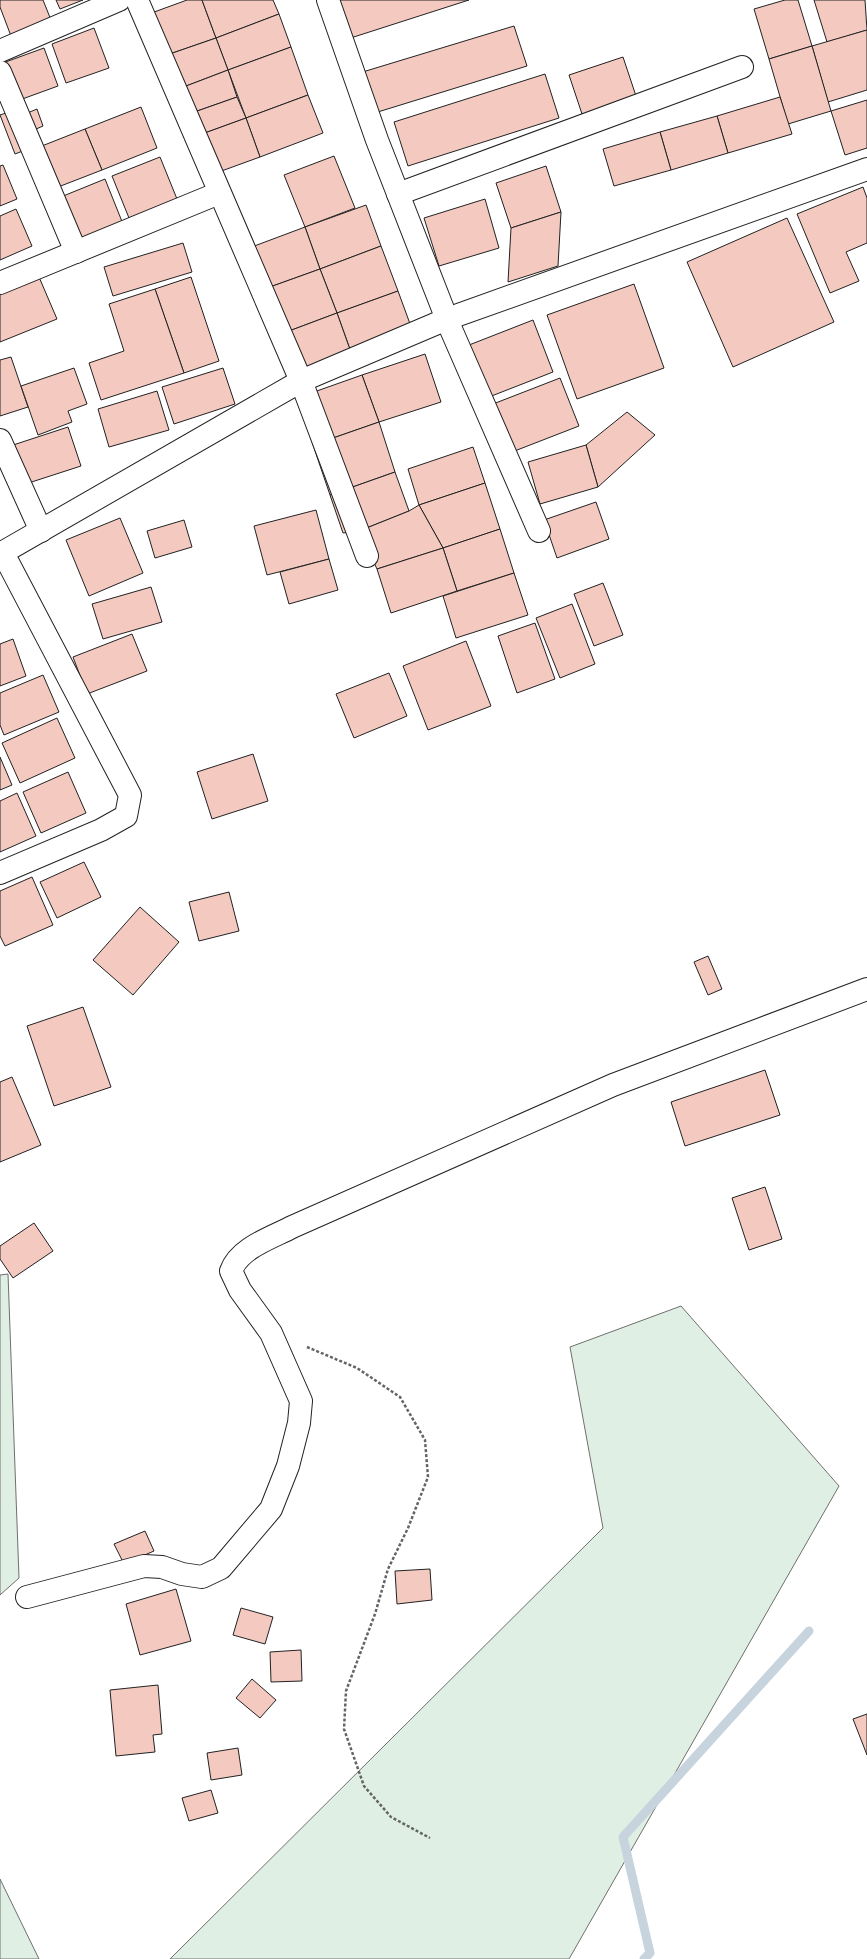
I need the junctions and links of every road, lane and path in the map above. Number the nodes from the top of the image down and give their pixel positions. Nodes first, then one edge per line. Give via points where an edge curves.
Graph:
1 (120, 0) edge
2 (137, 0) edge
3 (328, 0) edge
4 (0, 51) edge
5 (742, 66) dead end
6 (0, 72) edge
7 (867, 169) edge
8 (219, 193) junction
9 (398, 194) junction
10 (76, 252) junction
11 (0, 283) edge
12 (447, 320) junction
13 (301, 381) junction
14 (0, 440) edge
15 (41, 531) junction
16 (539, 531) dead end
17 (1, 553) edge
18 (367, 556) dead end
19 (0, 873) edge
20 (867, 989) edge
21 (271, 1333) junction
22 (27, 1597) dead end
23 (430, 1838) dead end

1 - 4 street
2 - 8 street
3 - 9 street
5 - 9 street
6 - 10 street
7 - 12 street
8 - 10 street
8 - 13 street
9 - 12 street
10 - 11 street
12 - 13 street
12 - 16 street
13 - 15 street
13 - 18 street
14 - 15 street
15 - 17 street
17 - 19 street via 130,795 126,816 101,830
20 - 21 street via 613,1085 292,1227 249,1250 235,1261 232,1271 240,1290
21 - 22 street via 301,1401 299,1423 288,1466 271,1509 221,1568 202,1577 162,1567 144,1566
21 - 23 path via 357,1368 400,1396 425,1440 428,1476 408,1528 388,1569 375,1614 346,1691 344,1729 364,1786 391,1817

